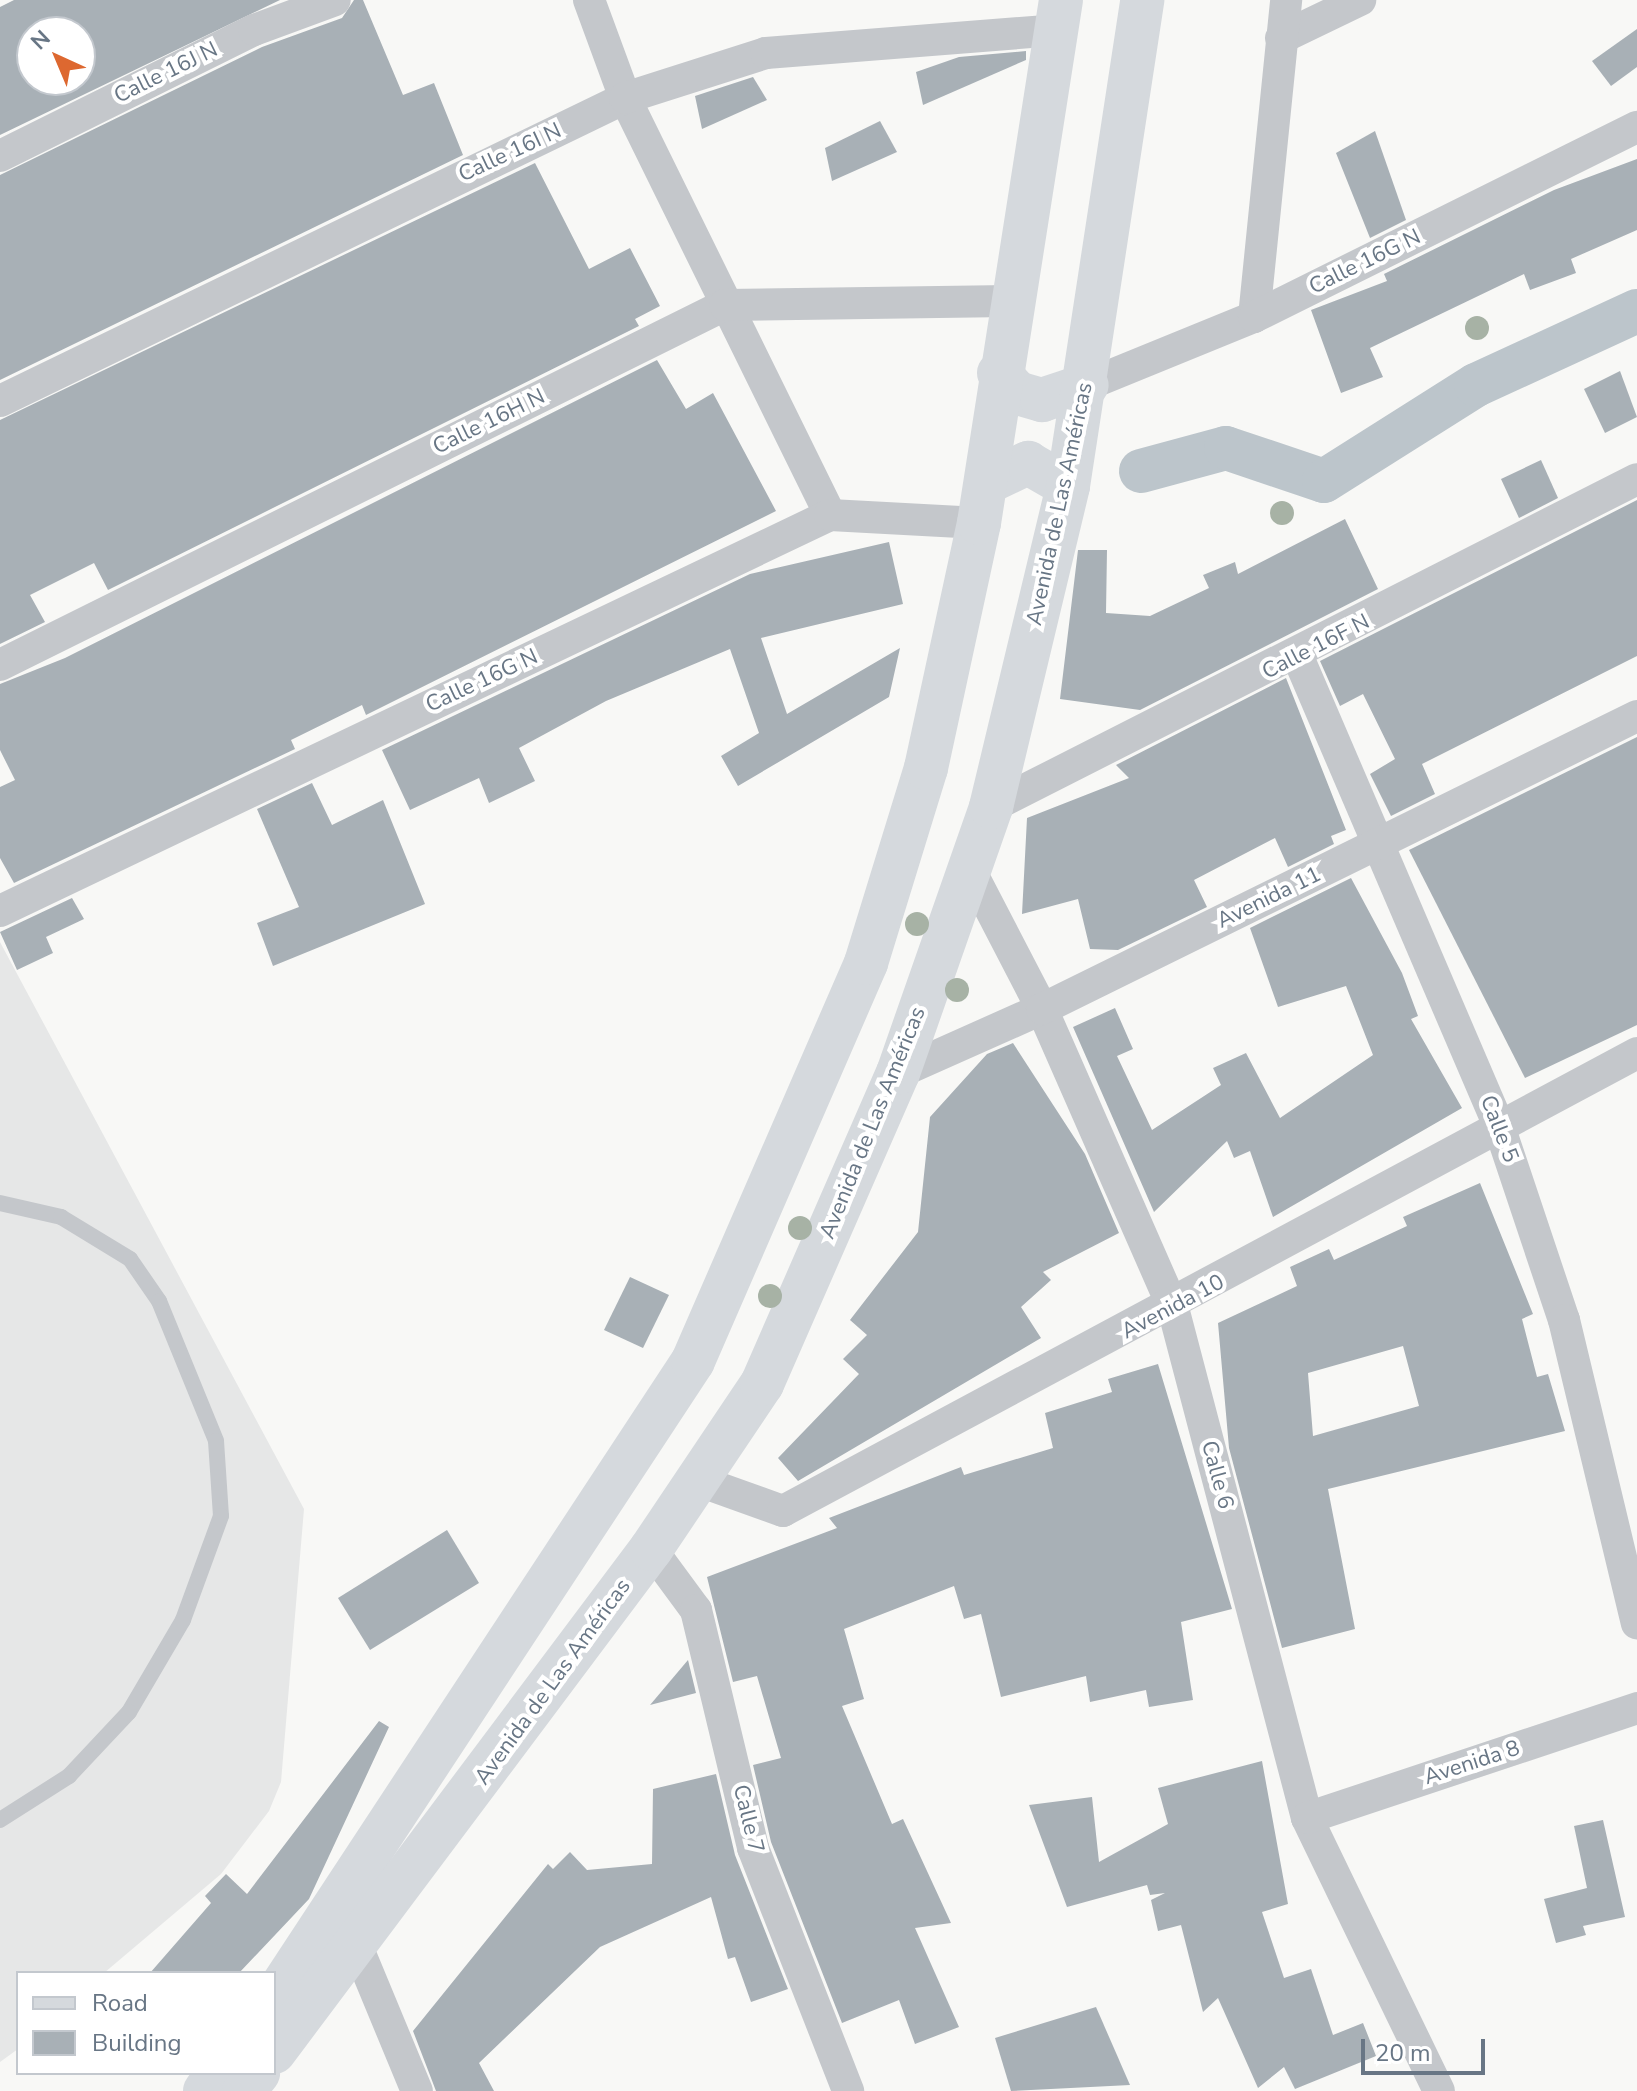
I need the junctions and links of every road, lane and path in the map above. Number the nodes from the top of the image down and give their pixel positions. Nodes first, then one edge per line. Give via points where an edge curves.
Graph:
1 (335, 0) edge
2 (589, 0) edge
3 (1142, 0) edge
4 (1286, 0) edge
5 (1360, 0) edge
6 (1058, 15) edge
7 (1281, 38) junction
8 (625, 98) junction
9 (1637, 127) edge
10 (0, 156) edge
11 (1009, 301) junction
12 (725, 305) junction
13 (1254, 317) junction
14 (999, 373) junction
15 (1087, 385) junction
16 (0, 401) edge
17 (1637, 479) edge
18 (1068, 486) junction
19 (982, 503) junction
20 (830, 515) junction
21 (1298, 657) junction
22 (0, 665) edge
23 (1637, 716) edge
24 (991, 807) junction
25 (1380, 843) junction
26 (969, 868) junction
27 (0, 911) edge
28 (1042, 1009) junction
29 (1637, 1053) edge
30 (898, 1073) junction
31 (1499, 1126) junction
32 (0, 1203) edge
33 (1173, 1308) junction
34 (699, 1481) junction
35 (651, 1549) junction
36 (1637, 1623) edge
37 (1637, 1708) edge
38 (1307, 1818) junction
39 (0, 1820) edge
40 (356, 1944) junction
41 (276, 1995) edge
42 (276, 2049) edge
43 (256, 2075) edge
44 (244, 2091) edge
45 (417, 2091) edge
46 (848, 2091) edge
47 (1439, 2091) edge

1 - 10 street, Calle 16J N via 254,30
2 - 8 street
3 - 15 main road, Avenida de Las Américas
4 - 7 street
5 - 7 street
6 - 8 street, Calle 16I N via 766,53
6 - 11 main road
7 - 13 street
8 - 12 street
8 - 16 street, Calle 16I N
9 - 13 street, Calle 16G N
11 - 12 street, Calle 16H N
11 - 14 main road
12 - 20 street
12 - 22 street, Calle 16H N
13 - 15 street, Calle 16G N
14 - 15 main road via 1017,393 1042,400
14 - 19 main road
15 - 18 main road, Avenida de Las Américas
17 - 21 street, Calle 16F N
18 - 19 main road via 1028,463
18 - 24 main road, Avenida de Las Américas
19 - 20 street, Calle 16G N
19 - 41 main road via 926,768 866,963 693,1361
20 - 27 street, Calle 16G N
21 - 24 street, Calle 16F N
21 - 25 street, Calle 5
23 - 25 street, Avenida 11
24 - 26 main road, Avenida de Las Américas
25 - 28 street, Avenida 11
25 - 31 street, Calle 5
26 - 28 street, Calle 6
26 - 30 main road, Avenida de Las Américas
28 - 30 street, Avenida 11
28 - 33 street, Calle 6
29 - 31 street, Avenida 10
30 - 34 main road, Avenida de Las Américas via 762,1384
31 - 33 street, Avenida 10
31 - 36 street, Calle 5 via 1564,1320
32 - 39 lane via 61,1217 130,1259 159,1301 216,1441 221,1516 183,1620 129,1712 69,1776
33 - 34 street, Avenida 10 via 783,1511
33 - 38 street, Calle 6
34 - 35 main road, Avenida de Las Américas
35 - 40 main road, Avenida de Las Américas
35 - 46 street, Calle 7 via 696,1610 753,1848
37 - 38 street, Avenida 8
38 - 47 street, Calle 6
40 - 42 main road, Avenida de Las Américas
40 - 45 street
43 - 44 main road

